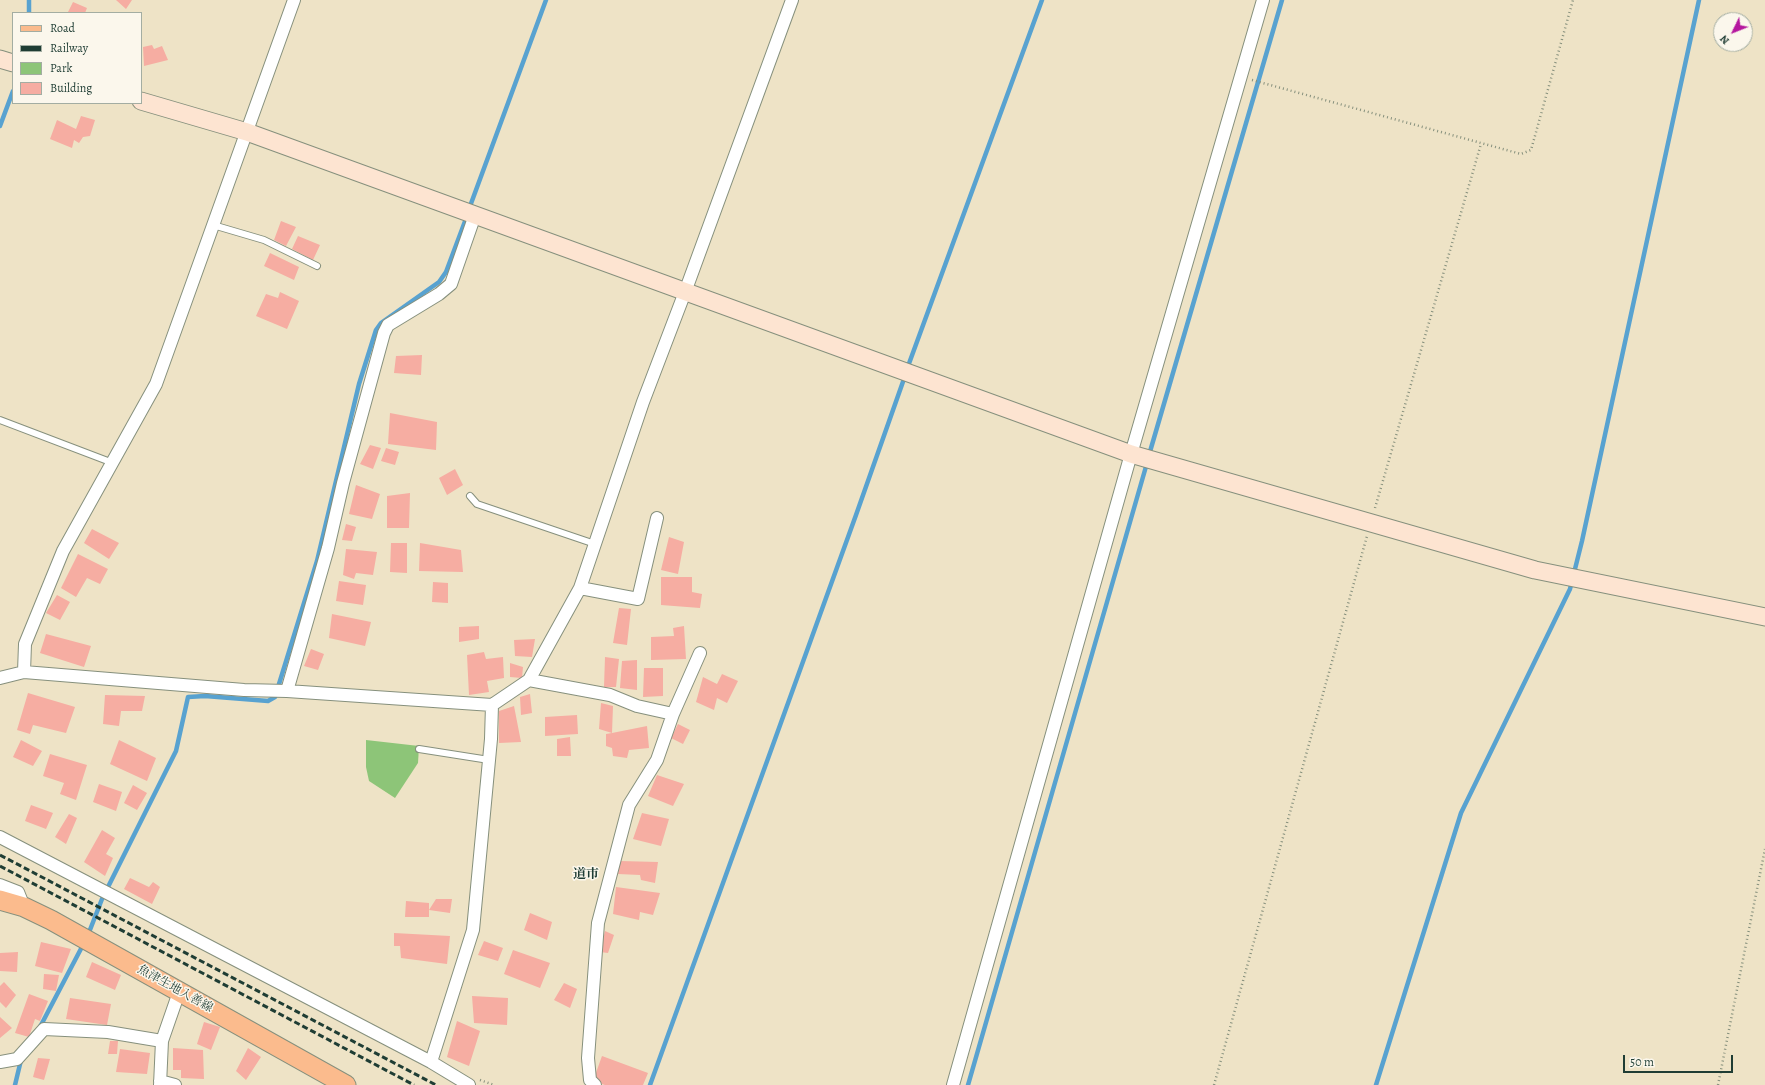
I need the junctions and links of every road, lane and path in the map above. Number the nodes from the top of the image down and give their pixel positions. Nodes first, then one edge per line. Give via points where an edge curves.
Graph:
1 (294, 0) edge
2 (792, 0) edge
3 (1263, 0) edge
4 (1573, 0) edge
5 (0, 59) edge
6 (12, 63) edge
7 (1241, 77) junction
8 (142, 100) edge
9 (247, 132) junction
10 (1480, 144) junction
11 (475, 215) junction
12 (213, 225) junction
13 (317, 266) dead end
14 (685, 292) junction
15 (0, 420) edge
16 (1131, 454) junction
17 (113, 463) junction
18 (470, 496) dead end
19 (657, 518) dead end
20 (1371, 522) junction
21 (595, 544) junction
22 (580, 588) junction
23 (1765, 618) edge
24 (700, 653) dead end
25 (24, 672) junction
26 (0, 678) edge
27 (529, 680) junction
28 (287, 692) junction
29 (492, 704) junction
30 (672, 714) junction
31 (419, 749) dead end
32 (489, 760) junction
33 (0, 837) edge
34 (1765, 849) edge
35 (0, 898) edge
36 (179, 992) junction
37 (162, 1041) junction
38 (0, 1062) edge
39 (431, 1062) junction
40 (160, 1083) edge
41 (174, 1085) edge
42 (346, 1085) edge
43 (469, 1085) edge
44 (595, 1085) edge
45 (953, 1085) edge
46 (1214, 1085) edge
47 (1718, 1085) edge

1 - 9 street
2 - 14 street
3 - 7 street
4 - 10 path via 1531,150 1521,154
5 - 6 street
7 - 10 path
7 - 16 street
8 - 9 street
9 - 11 street
9 - 12 street
10 - 20 path
11 - 14 street
11 - 28 street via 451,284 388,325 384,333 328,548
12 - 13 lane via 264,240
12 - 17 street via 156,384
14 - 16 street
14 - 21 street via 643,402
15 - 17 lane
16 - 20 street
16 - 45 street
17 - 25 street via 60,558 25,644
18 - 21 lane via 477,504
19 - 22 street via 638,599
20 - 23 street via 1535,570
20 - 46 path
21 - 22 street
22 - 27 street
24 - 30 street
25 - 26 street
25 - 28 street
27 - 29 street
27 - 30 street via 610,695 637,706
28 - 29 street
29 - 32 street
30 - 44 street via 657,760 629,805 598,923 588,1058 590,1080
31 - 32 lane
32 - 39 street via 473,930
33 - 39 street
34 - 47 path
35 - 36 main road, 魚津生地入善線 via 24,907
36 - 37 street
36 - 42 main road, 魚津生地入善線
37 - 38 street via 108,1032 44,1029 17,1059
37 - 40 street
39 - 43 street
40 - 41 street

